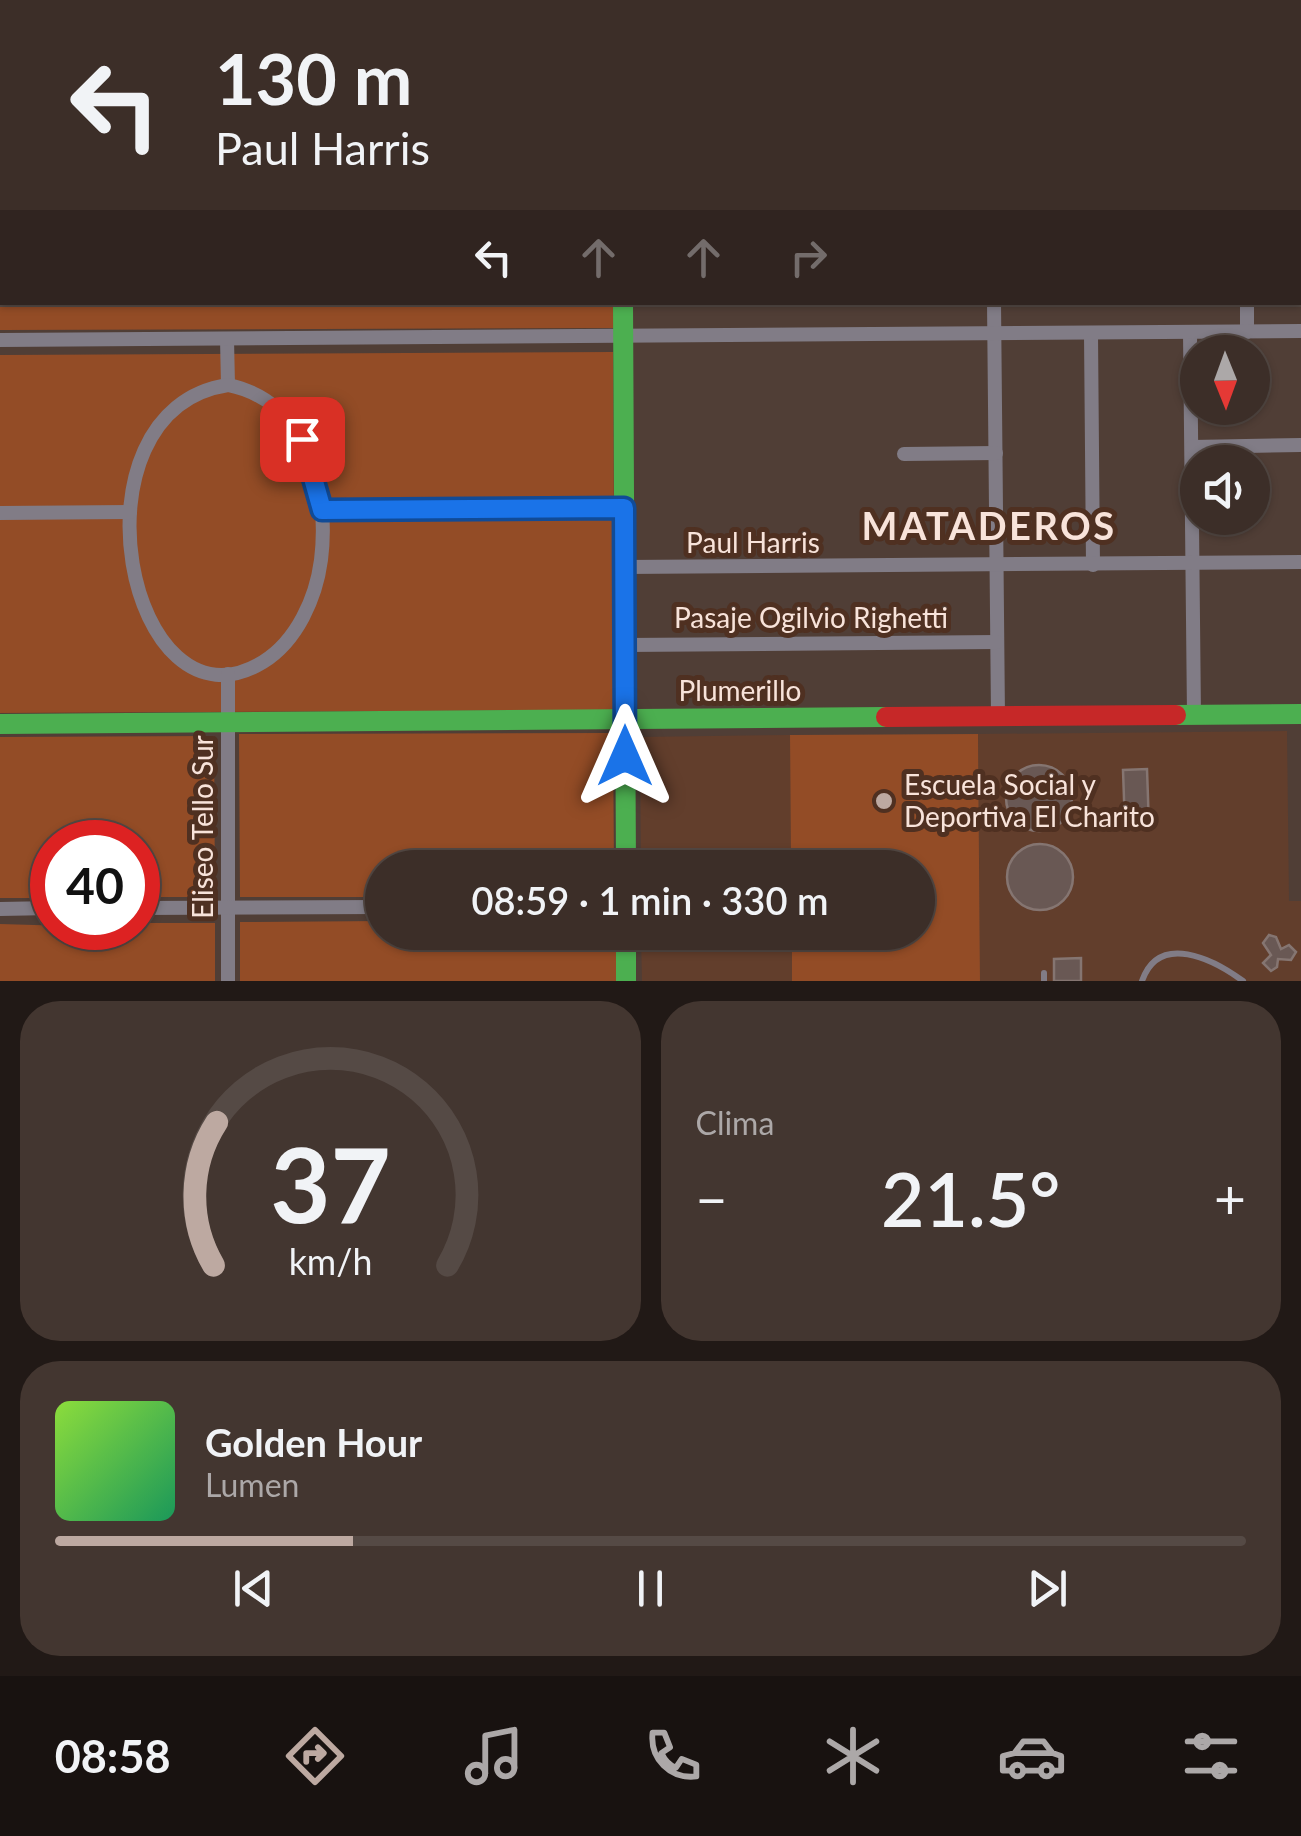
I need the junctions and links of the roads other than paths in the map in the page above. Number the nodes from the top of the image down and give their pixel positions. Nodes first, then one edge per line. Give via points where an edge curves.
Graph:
1 (623, 305) edge
2 (994, 305) edge
3 (1246, 305) edge
4 (1301, 331) edge
5 (1246, 332) junction
6 (1190, 333) junction
7 (1091, 334) junction
8 (995, 335) junction
9 (624, 338) junction
10 (0, 340) edge
11 (227, 340) junction
12 (228, 385) junction
13 (1192, 445) edge
14 (1270, 446) edge
15 (1301, 446) edge
16 (996, 453) junction
17 (904, 454) dead end
18 (624, 508) junction
19 (322, 510) junction
20 (0, 512) edge
21 (130, 512) junction
22 (1193, 535) edge
23 (1301, 562) edge
24 (1193, 564) junction
25 (1093, 565) junction
26 (996, 566) junction
27 (624, 567) junction
28 (997, 642) junction
29 (625, 645) junction
30 (228, 674) junction
31 (1301, 714) edge
32 (1194, 715) junction
33 (998, 716) junction
34 (625, 720) junction
35 (228, 722) junction
36 (0, 724) edge
37 (626, 850) edge
38 (365, 907) edge
39 (0, 908) edge
40 (30, 908) edge
41 (160, 908) edge
42 (228, 908) junction
43 (626, 950) edge
44 (228, 981) edge
45 (626, 981) edge
46 (1142, 981) edge
47 (1242, 981) edge

1 - 9 street
2 - 8 street
3 - 5 street
4 - 5 street
5 - 6 street
6 - 7 street
6 - 13 street
7 - 8 street
7 - 25 street
8 - 9 street
8 - 16 street
9 - 11 street
9 - 18 street
10 - 11 street
11 - 12 street
12 - 19 street via 264,396 292,422 310,456
12 - 21 street via 192,394 162,420 143,455
14 - 15 street
16 - 17 street
16 - 26 street
18 - 19 street
18 - 27 street
19 - 30 street via 318,578 301,620 270,657
20 - 21 street
21 - 30 street via 132,566 152,627 186,662
22 - 24 street
23 - 24 street, Paul Harris
24 - 25 street, Paul Harris
24 - 32 street
25 - 26 street, Paul Harris
26 - 27 street, Paul Harris
26 - 28 street
27 - 29 street
28 - 29 street, Pasaje Ogilvio Righetti
28 - 33 street
29 - 34 street
30 - 35 street, Eliseo Tello Sur
31 - 32 street, Plumerillo
32 - 33 street, Plumerillo
33 - 34 street, Plumerillo
34 - 35 street, Plumerillo
34 - 37 street
35 - 36 street, Plumerillo
35 - 42 street, Eliseo Tello Sur
38 - 42 street
39 - 40 street
41 - 42 street
42 - 44 street, Eliseo Tello Sur
43 - 45 street
46 - 47 lane via 1157,959 1178,952

